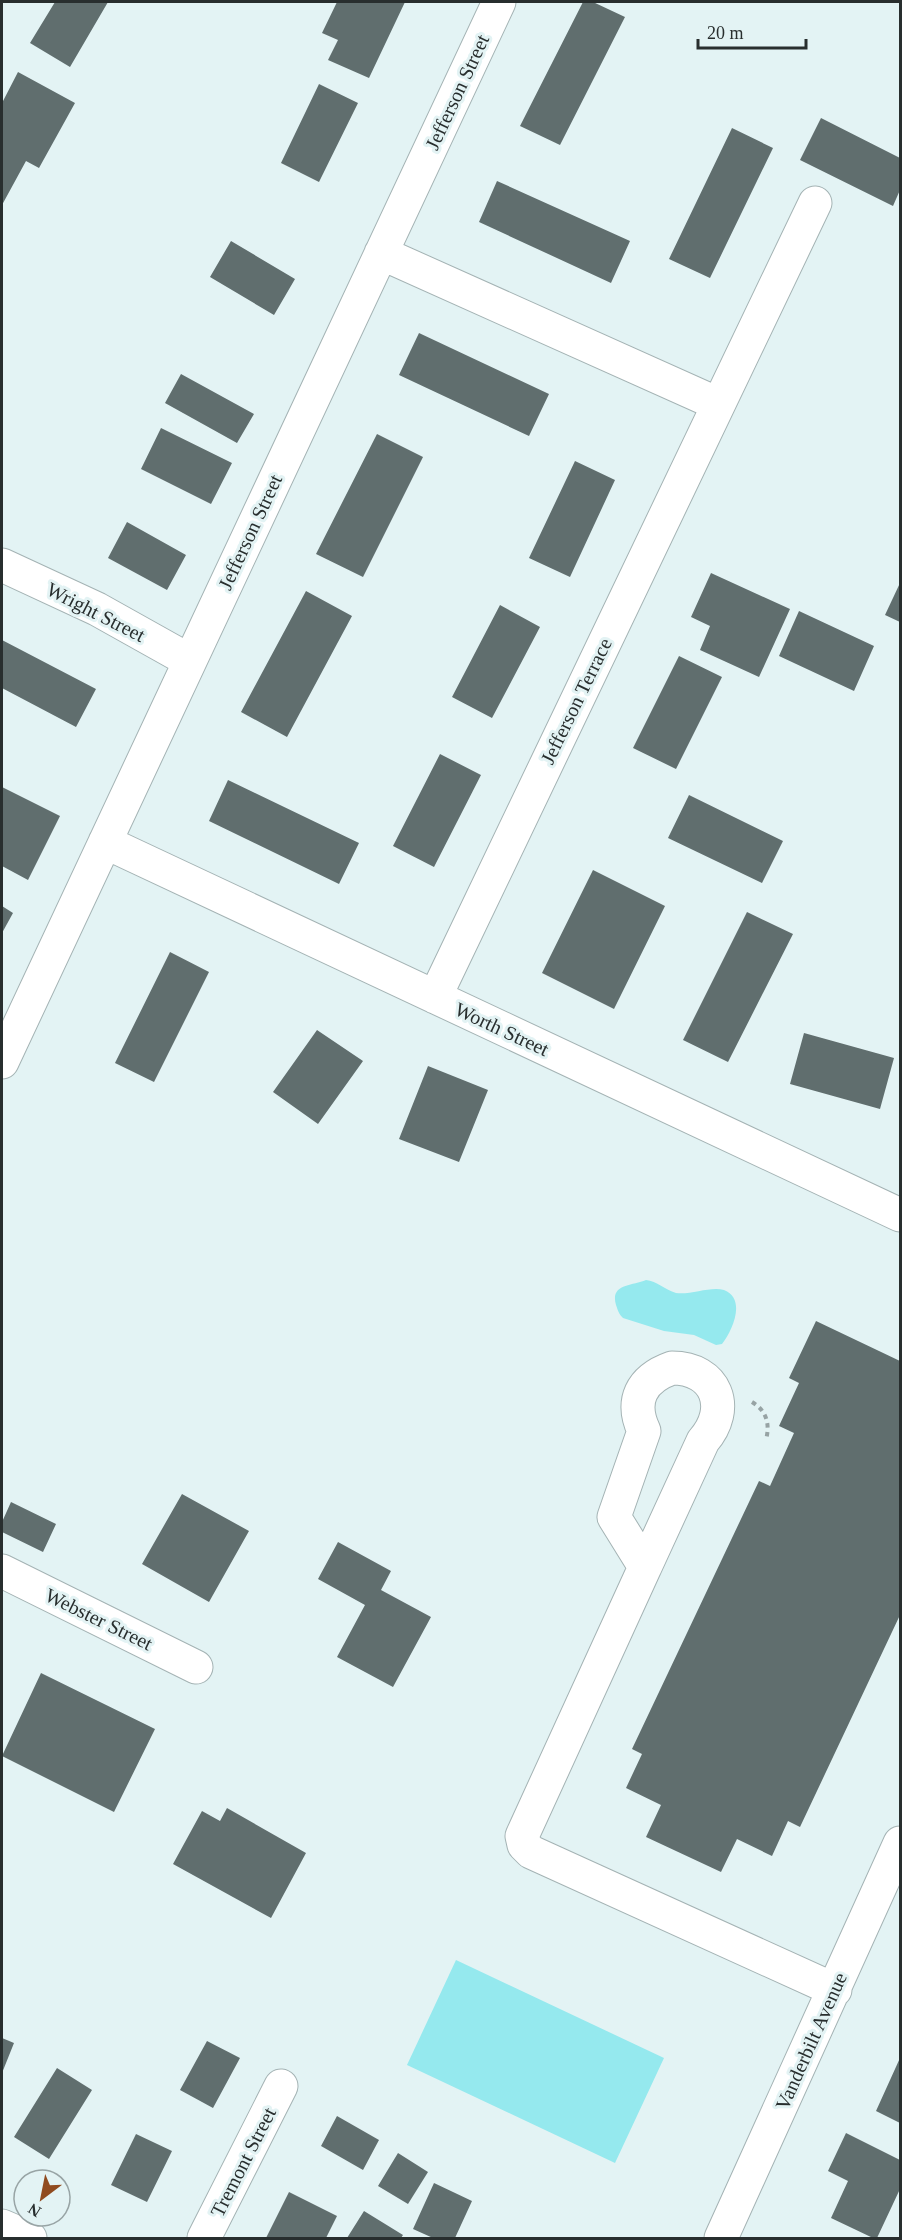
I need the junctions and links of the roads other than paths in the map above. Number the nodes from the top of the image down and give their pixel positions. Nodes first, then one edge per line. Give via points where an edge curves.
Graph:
1 (499, 2) edge
2 (814, 203) dead end
3 (381, 253) junction
4 (718, 404) junction
5 (2, 565) edge
6 (190, 661) junction
7 (105, 842) junction
8 (435, 998) junction
9 (2, 1062) edge
10 (900, 1215) edge
11 (645, 1567) junction
12 (2, 1571) edge
13 (196, 1666) dead end
14 (900, 1843) edge
15 (835, 1990) junction
16 (281, 2086) dead end
17 (2, 2226) edge
18 (30, 2238) edge
19 (204, 2238) edge
20 (721, 2238) edge

1 - 3 street, Jefferson Street
2 - 4 street, Jefferson Terrace
3 - 4 street
3 - 6 street, Jefferson Street
4 - 8 street, Jefferson Terrace
5 - 6 street, Wright Street via 97,609
6 - 7 street, Jefferson Street
7 - 8 street, Worth Street
7 - 9 street, Jefferson Street
8 - 10 street, Worth Street
11 - 11 street via 703,1440 717,1419 715,1393 708,1381 685,1368 659,1373 641,1392 637,1405 644,1431 615,1510 617,1522
11 - 15 street via 522,1836 524,1845 531,1852
12 - 13 street, Webster Street
14 - 15 street, Vanderbilt Avenue
15 - 20 street, Vanderbilt Avenue
16 - 19 street, Tremont Street
17 - 18 street

